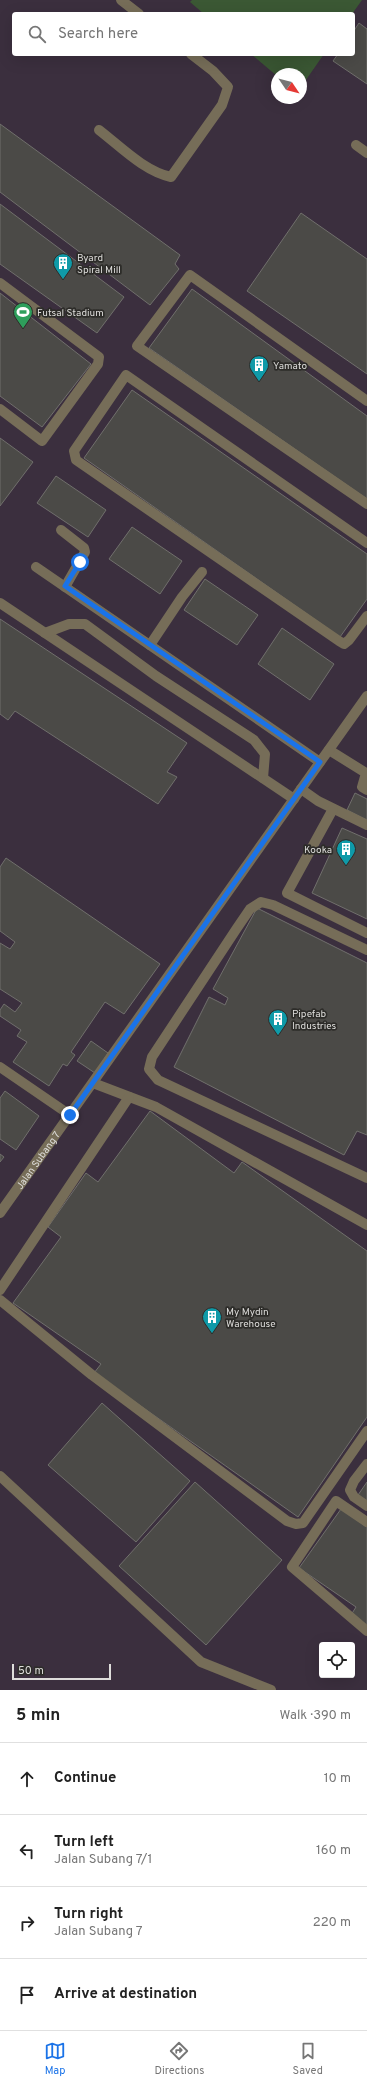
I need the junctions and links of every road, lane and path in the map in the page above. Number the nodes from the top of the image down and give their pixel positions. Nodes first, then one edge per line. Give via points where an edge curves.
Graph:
1 (121, 0) edge
2 (136, 12) edge
3 (194, 56) edge
4 (100, 130) dead end
5 (356, 145) dead end
6 (367, 153) edge
7 (0, 283) edge
8 (367, 401) edge
9 (0, 409) edge
10 (367, 504) edge
11 (61, 530) dead end
12 (367, 543) edge
13 (36, 567) dead end
14 (202, 572) dead end
15 (65, 586) junction
16 (0, 603) edge
17 (367, 616) edge
18 (45, 633) junction
19 (150, 645) junction
20 (367, 696) edge
21 (328, 750) junction
22 (320, 762) junction
23 (263, 778) junction
24 (301, 789) junction
25 (367, 790) edge
26 (294, 799) junction
27 (333, 808) junction
28 (367, 825) edge
29 (367, 933) edge
30 (367, 950) edge
31 (0, 1067) edge
32 (92, 1083) junction
33 (129, 1097) junction
34 (70, 1115) junction
35 (367, 1178) edge
36 (0, 1213) edge
37 (367, 1225) edge
38 (0, 1290) edge
39 (0, 1300) edge
40 (367, 1430) edge
41 (367, 1464) edge
42 (0, 1476) edge
43 (367, 1506) edge
44 (367, 1522) edge
45 (367, 1630) edge
46 (270, 1690) edge

1 - 2 street
3 - 4 street via 228,87 222,105 172,177 145,166
5 - 6 street
7 - 9 street via 99,357 98,364 42,441
8 - 10 street via 190,275 137,346
11 - 15 street via 84,548 80,562
12 - 17 street via 126,375 74,451 76,460 344,644
13 - 15 street
14 - 19 street
15 - 19 street
16 - 18 street
18 - 23 street
18 - 23 street via 69,624 85,624 156,676 254,740 265,754
19 - 22 street
20 - 21 street, Jalan Subang 7
21 - 22 street, Jalan Subang 7
21 - 25 street via 366,773 362,787
22 - 24 street, Jalan Subang 7
23 - 26 street
24 - 26 street, Jalan Subang 7
24 - 27 street
26 - 32 street, Jalan Subang 7
27 - 28 street
27 - 29 street via 287,893
30 - 35 street via 261,902 250,909 237,928 152,1057 148,1070 158,1080
31 - 34 street
32 - 33 street
32 - 34 street, Jalan Subang 7
33 - 37 street via 156,1107
33 - 38 street
34 - 36 street, Jalan Subang 7
39 - 40 street via 92,1375 287,1521 303,1523
41 - 43 street via 350,1490 354,1497
42 - 46 street via 201,1662
44 - 45 street via 336,1501 292,1567

